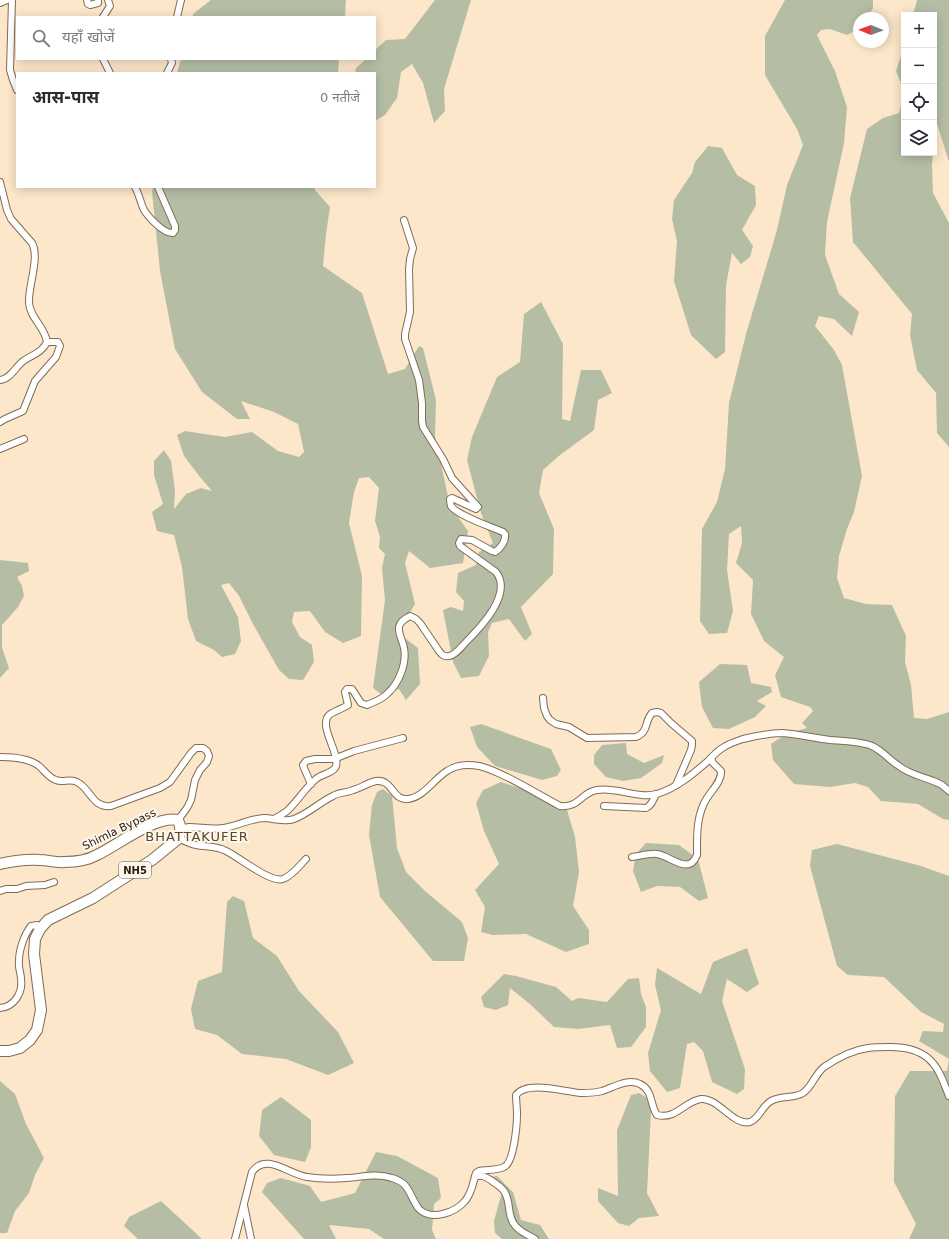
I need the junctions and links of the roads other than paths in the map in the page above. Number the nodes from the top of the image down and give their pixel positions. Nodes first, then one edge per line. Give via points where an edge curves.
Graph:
1 (7, 0) edge
2 (12, 0) edge
3 (87, 0) edge
4 (98, 0) edge
5 (108, 0) edge
6 (181, 0) edge
7 (0, 3) edge
8 (104, 16) edge
9 (177, 16) edge
10 (103, 60) edge
11 (171, 60) edge
12 (109, 72) edge
13 (168, 72) edge
14 (16, 88) edge
15 (0, 182) edge
16 (136, 188) edge
17 (158, 188) edge
18 (404, 220) dead end
19 (47, 342) junction
20 (0, 380) edge
21 (0, 422) edge
22 (24, 439) dead end
23 (0, 449) edge
24 (543, 698) dead end
25 (403, 738) dead end
26 (0, 757) edge
27 (336, 758) junction
28 (711, 758) junction
29 (311, 784) junction
30 (676, 785) junction
31 (949, 791) edge
32 (656, 794) junction
33 (604, 806) dead end
34 (178, 820) junction
35 (274, 820) junction
36 (180, 835) junction
37 (632, 857) dead end
38 (306, 859) dead end
39 (0, 864) edge
40 (54, 882) dead end
41 (0, 891) edge
42 (40, 929) junction
43 (0, 1008) edge
44 (0, 1051) edge
45 (949, 1096) edge
46 (475, 1177) junction
47 (244, 1202) junction
48 (235, 1239) edge
49 (251, 1239) edge
50 (535, 1239) edge

1 - 7 street
2 - 14 street via 10,70
3 - 4 street via 90,5 98,3
5 - 8 street via 110,6
6 - 9 street
10 - 12 street
11 - 13 street
15 - 19 street via 11,219 34,246 29,306 32,315 45,333
16 - 17 street via 146,213 166,233 173,233 175,226
18 - 27 street via 413,247 409,269 410,312 405,339 419,380 423,424 452,478 478,507 451,498 452,506 471,518 504,532 506,536 495,552 472,540 461,539 459,543 500,576 500,591 493,609 479,629 457,651 448,656 443,656 416,619 410,616 401,622 399,627 405,649 404,664 395,685 388,694 367,705 361,703 352,689 347,689 348,705 328,716 326,724
19 - 20 street via 39,352 21,362 7,378
19 - 21 street via 58,342 58,352 35,381 23,411
22 - 23 street
24 - 30 street via 544,708 550,720 569,727 587,738 636,737 645,731 652,713 661,713 692,741
25 - 27 street
26 - 34 street via 32,762 58,781 76,781 96,802 107,806 160,788 170,782 191,753 196,748 203,748 209,756 207,762 195,780 192,800
27 - 29 street via 336,768 318,777
27 - 29 street via 306,761 304,768
28 - 30 street
28 - 31 street via 723,747 734,742 763,735 783,733 857,743 871,746 907,772 938,782
28 - 37 street via 712,763 722,774 701,808 697,855 692,864 681,864 657,854
29 - 35 street via 287,811
30 - 32 street
32 - 33 street via 650,806 646,808
32 - 35 street via 597,790 588,793 574,805 560,806 495,772 479,766 462,765 446,771 415,797 403,799 389,786 377,781 333,796 294,819
34 - 36 highway
34 - 39 highway, Shimla Bypass via 160,820 97,856 81,860 18,860
35 - 36 street via 264,818 221,829 189,827 184,828
36 - 38 street via 195,845 225,850 258,871 277,879 284,879 290,875
36 - 42 highway, NH5 via 152,860 93,898 48,920
40 - 41 street
42 - 43 street via 31,926 21,949 19,970 22,984 16,1000 12,1005
42 - 44 highway via 35,939 34,954 41,1010 37,1030 20,1048
45 - 46 street via 937,1068 930,1060 903,1047 867,1048 846,1055 822,1069 804,1092 770,1102 750,1122 739,1120 715,1103 702,1099 673,1114 657,1115 646,1087 634,1082 591,1093 527,1088 516,1095 517,1121 513,1152 508,1164 479,1171
46 - 47 street via 472,1190 457,1208 432,1215 418,1208 408,1188 392,1178 372,1175 339,1178 305,1177 267,1163 256,1166 252,1172
46 - 50 street via 481,1175 488,1178 504,1190 514,1224
47 - 48 street
47 - 49 street

